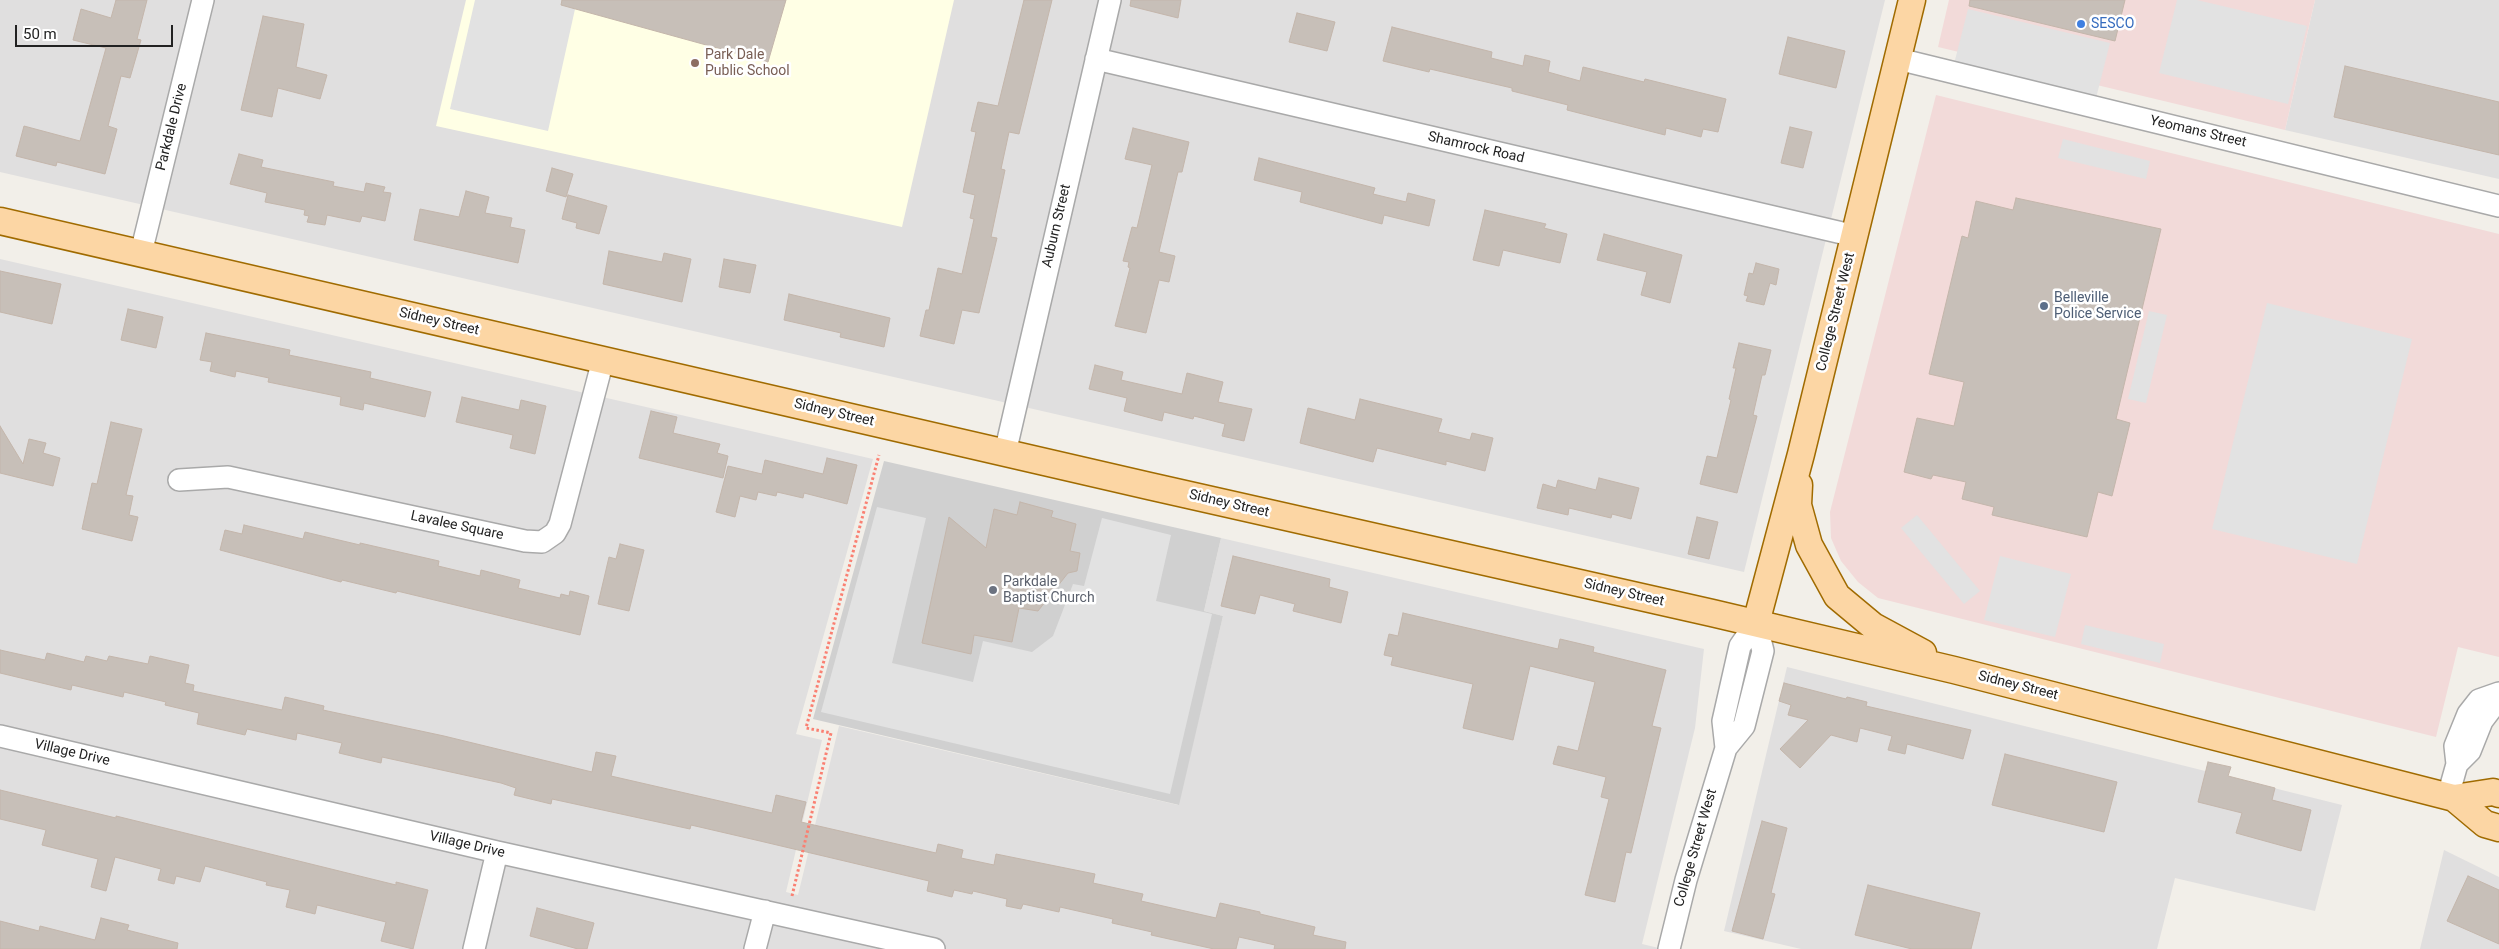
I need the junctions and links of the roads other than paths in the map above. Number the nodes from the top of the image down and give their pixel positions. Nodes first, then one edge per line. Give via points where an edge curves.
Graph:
1 (203, 0) edge
2 (1110, 0) edge
3 (1912, 0) edge
4 (1096, 59) junction
5 (1898, 59) junction
6 (2499, 206) edge
7 (0, 221) edge
8 (1855, 236) junction
9 (141, 254) junction
10 (603, 360) junction
11 (1005, 452) junction
12 (1801, 454) junction
13 (179, 480) dead end
14 (1756, 623) junction
15 (1954, 670) junction
16 (2495, 695) edge
17 (0, 736) edge
18 (2499, 794) edge
19 (2451, 797) junction
20 (2499, 828) edge
21 (497, 852) junction
22 (765, 911) junction
23 (474, 949) edge
24 (756, 949) edge
25 (934, 949) edge
26 (1669, 949) edge

1 - 9 street, Parkdale Drive
2 - 4 street, Auburn Street
3 - 5 main road, College Street West
4 - 8 street, Shamrock Road
4 - 11 street, Auburn Street
5 - 6 street, Yeomans Street
5 - 8 main road, College Street West
7 - 9 main road, Sidney Street
8 - 12 main road, College Street West
9 - 10 main road, Sidney Street
10 - 11 main road, Sidney Street
10 - 13 street, Lavalee Square via 560,524 555,533 542,542 228,477
11 - 14 main road, Sidney Street
12 - 14 main road, College Street West
12 - 15 main road via 1798,505 1809,545 1837,596 1873,626
14 - 15 main road, Sidney Street
14 - 26 street, College Street West via 1740,646 1723,721 1726,748
15 - 19 main road, Sidney Street
16 - 19 street via 2479,700 2468,714 2455,746 2457,764
17 - 21 street, Village Drive
18 - 19 main road, Sidney Street
19 - 20 main road, Sidney Street via 2485,824
21 - 22 street, Village Drive
21 - 23 street
22 - 24 street
22 - 25 street, Village Drive

